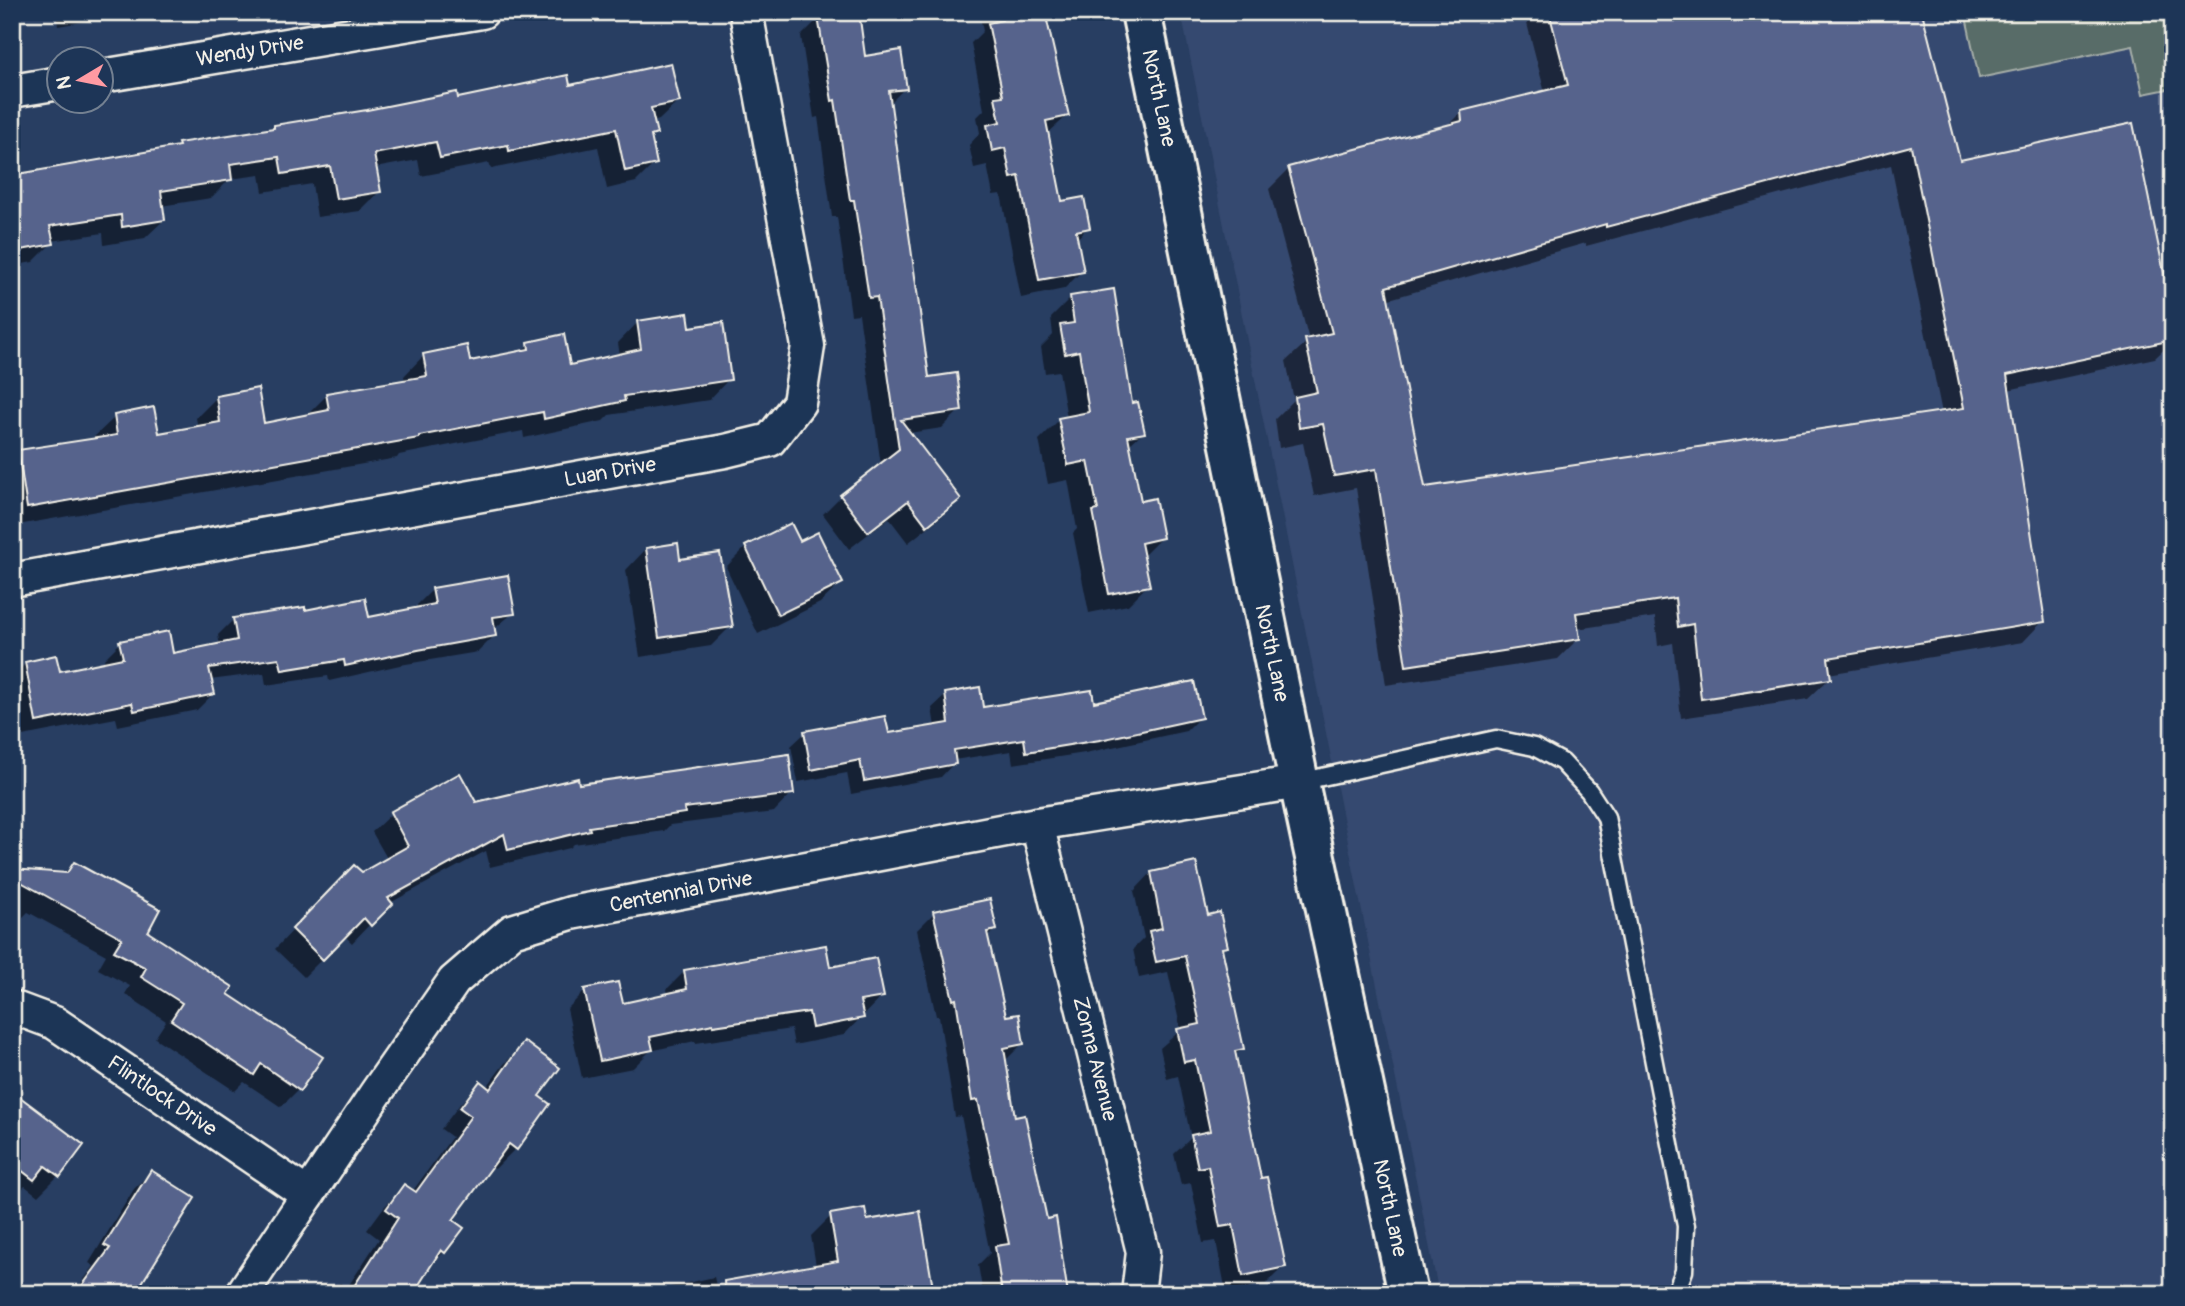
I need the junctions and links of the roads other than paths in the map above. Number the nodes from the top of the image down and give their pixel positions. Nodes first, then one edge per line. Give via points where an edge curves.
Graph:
1 (482, 12) edge
2 (746, 12) edge
3 (1141, 12) edge
4 (116, 74) edge
5 (46, 85) edge
6 (12, 91) edge
7 (12, 579) edge
8 (1298, 782) junction
9 (1037, 824) junction
10 (12, 1007) edge
11 (308, 1195) junction
12 (242, 1294) edge
13 (1138, 1294) edge
14 (1408, 1294) edge
15 (1675, 1294) edge

1 - 4 street, Wendy Drive
2 - 7 street, Luan Drive via 808,346 799,403 770,440
3 - 8 street, North Lane
5 - 6 street
8 - 9 street, Centennial Drive
8 - 14 street, North Lane
8 - 15 lane via 1496,739 1534,747 1562,762 1589,791 1606,817 1686,1226 1684,1270
9 - 11 street, Centennial Drive via 571,913 512,931 454,981
9 - 13 street, Zonna Avenue via 1143,1252
10 - 11 street, Flintlock Drive via 55,1023
11 - 12 street, Centennial Drive

